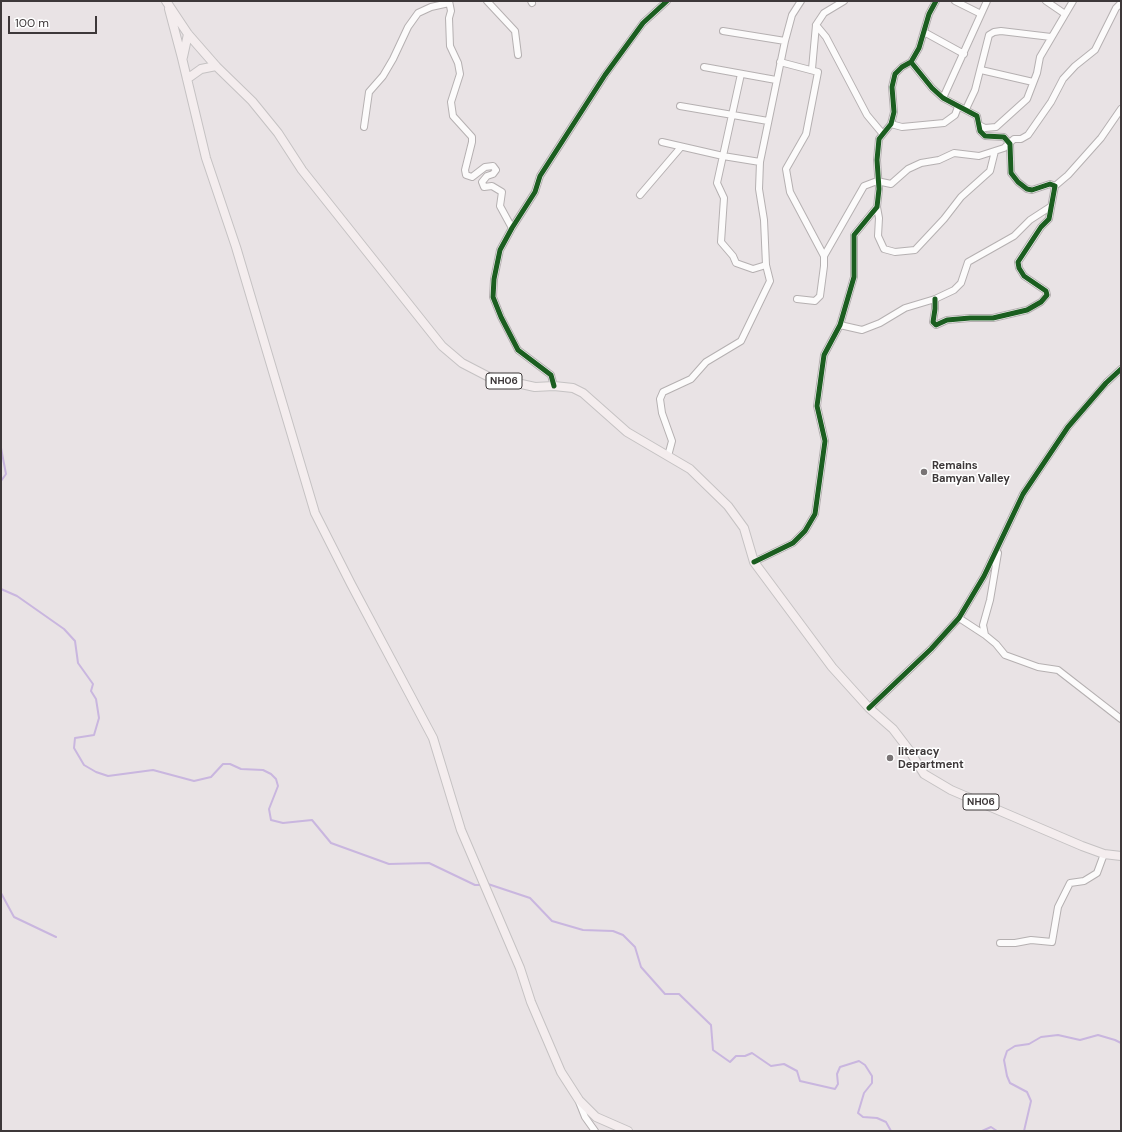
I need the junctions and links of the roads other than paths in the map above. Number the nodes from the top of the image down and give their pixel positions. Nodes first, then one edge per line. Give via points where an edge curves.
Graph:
1 (487, 1) edge
2 (667, 1) edge
3 (801, 1) edge
4 (844, 1) edge
5 (936, 1) edge
6 (955, 1) edge
7 (987, 1) edge
8 (1046, 1) edge
9 (1073, 1) edge
10 (167, 2) edge
11 (449, 2) edge
12 (1121, 3) edge
13 (981, 14) junction
14 (1065, 14) junction
15 (816, 25) junction
16 (723, 31) dead end
17 (924, 32) junction
18 (188, 34) junction
19 (1051, 37) junction
20 (784, 42) junction
21 (964, 54) junction
22 (518, 55) dead end
23 (182, 58) junction
24 (780, 62) junction
25 (911, 62) junction
26 (216, 66) junction
27 (704, 66) dead end
28 (812, 69) junction
29 (981, 70) junction
30 (741, 74) junction
31 (187, 79) junction
32 (776, 80) junction
33 (1033, 82) junction
34 (943, 98) junction
35 (680, 106) dead end
36 (958, 107) junction
37 (966, 109) junction
38 (1121, 109) edge
39 (732, 114) junction
40 (768, 121) junction
41 (891, 124) junction
42 (979, 125) junction
43 (364, 127) dead end
44 (882, 133) junction
45 (662, 142) dead end
46 (1010, 144) junction
47 (681, 147) junction
48 (994, 151) junction
49 (723, 156) junction
50 (760, 162) junction
51 (877, 180) junction
52 (1055, 186) junction
53 (640, 194) dead end
54 (877, 207) junction
55 (1050, 207) junction
56 (512, 228) junction
57 (824, 256) junction
58 (766, 264) junction
59 (797, 299) dead end
60 (934, 299) junction
61 (840, 325) junction
62 (1121, 369) edge
63 (554, 386) junction
64 (668, 456) junction
65 (999, 546) junction
66 (754, 562) junction
67 (959, 618) junction
68 (985, 635) junction
69 (869, 708) junction
70 (1121, 719) edge
71 (1104, 854) junction
72 (1121, 856) edge
73 (1000, 943) dead end
74 (579, 1100) junction
75 (595, 1131) edge
76 (628, 1131) edge

1 - 22 street via 515,31
2 - 56 street via 644,23 605,74 540,176 535,192
3 - 20 street via 792,15
4 - 15 street via 824,13
5 - 17 street
6 - 13 street
7 - 13 street
8 - 14 street
9 - 14 street
10 - 18 main road, NH06
10 - 23 main road
11 - 43 street via 431,6 418,13 408,27 393,60 369,92
11 - 56 street via 450,46 460,74 451,102 453,116 472,137 464,170 466,175 472,177 485,167 492,166 496,170 482,182 484,187 492,186 502,192 500,206
12 - 46 street via 1095,50 1063,79 1033,129 1028,135 1014,139
13 - 21 street
14 - 19 street
15 - 28 street
15 - 44 street via 826,37 867,115
16 - 20 street
17 - 21 street
17 - 25 street
18 - 23 main road
18 - 26 main road, NH06
19 - 29 street via 994,32 989,35
19 - 33 street via 1040,57
20 - 24 street
21 - 34 street
23 - 31 main road
24 - 28 street
24 - 32 street
25 - 34 street
25 - 41 street via 896,74 892,87 894,112
26 - 31 main road via 201,69
26 - 63 main road, NH06 via 252,101 278,133 302,170 442,346 462,363 489,377 535,387
27 - 30 street
28 - 57 street via 818,72 806,134 786,169 790,192
29 - 33 street
29 - 37 street
30 - 32 street
30 - 39 street
31 - 74 main road via 206,158 240,261 315,513 433,738 461,830 481,880 520,968 551,1051
32 - 40 street
33 - 42 street via 1027,99 1007,119 996,127 986,128
34 - 36 street
35 - 39 street
36 - 37 street
36 - 41 street via 955,115 944,123 902,127
37 - 42 street via 976,116
38 - 52 street via 1101,138
39 - 40 street
39 - 49 street
40 - 50 street
41 - 44 street
42 - 46 street via 985,136 1004,137
44 - 51 street via 879,139
45 - 47 street
46 - 48 street
46 - 52 street via 1011,173 1018,182 1032,190 1050,184
47 - 49 street
47 - 53 street
48 - 51 street via 979,156 954,153 908,169 891,184
48 - 54 street via 990,171 961,197 944,220 915,250 895,252 884,249 878,236
49 - 50 street
49 - 58 street via 717,183 724,198 721,242 733,256 736,264 753,269
50 - 58 street via 759,189 764,220
51 - 54 street
51 - 57 street via 864,186
52 - 55 street
54 - 61 street via 854,235 854,277
55 - 60 street via 1030,220 1014,236 968,262 961,283 954,290
55 - 60 street via 1049,220 1041,227 1018,262 1024,276 1046,291 1047,295 1041,302 1026,310 993,318 947,320 936,325 933,322
56 - 63 street via 500,250 494,279 494,297 518,350 551,375
57 - 59 street via 820,296 815,301
58 - 64 street via 770,281 741,340 706,362 691,379 663,392 660,399 662,413 672,441
60 - 61 street via 906,308 862,330
61 - 66 street via 824,355 817,406 825,442 815,514 805,531 793,543
62 - 65 street via 1096,394 1056,444 1019,501
63 - 64 main road, NH06 via 573,388 583,393 626,432
64 - 66 main road, NH06 via 690,469 728,506 744,528
65 - 67 street
65 - 68 street via 990,600 982,625
66 - 69 main road, NH06 via 832,667
67 - 68 street
67 - 69 street
68 - 70 street via 1005,655 1038,667 1058,670
69 - 71 main road, NH06 via 893,729 924,774 951,790
71 - 72 main road, NH06
71 - 73 street via 1097,873 1084,881 1070,883 1058,907 1052,942 1031,940
74 - 75 street via 585,1117
74 - 76 main road via 596,1117

